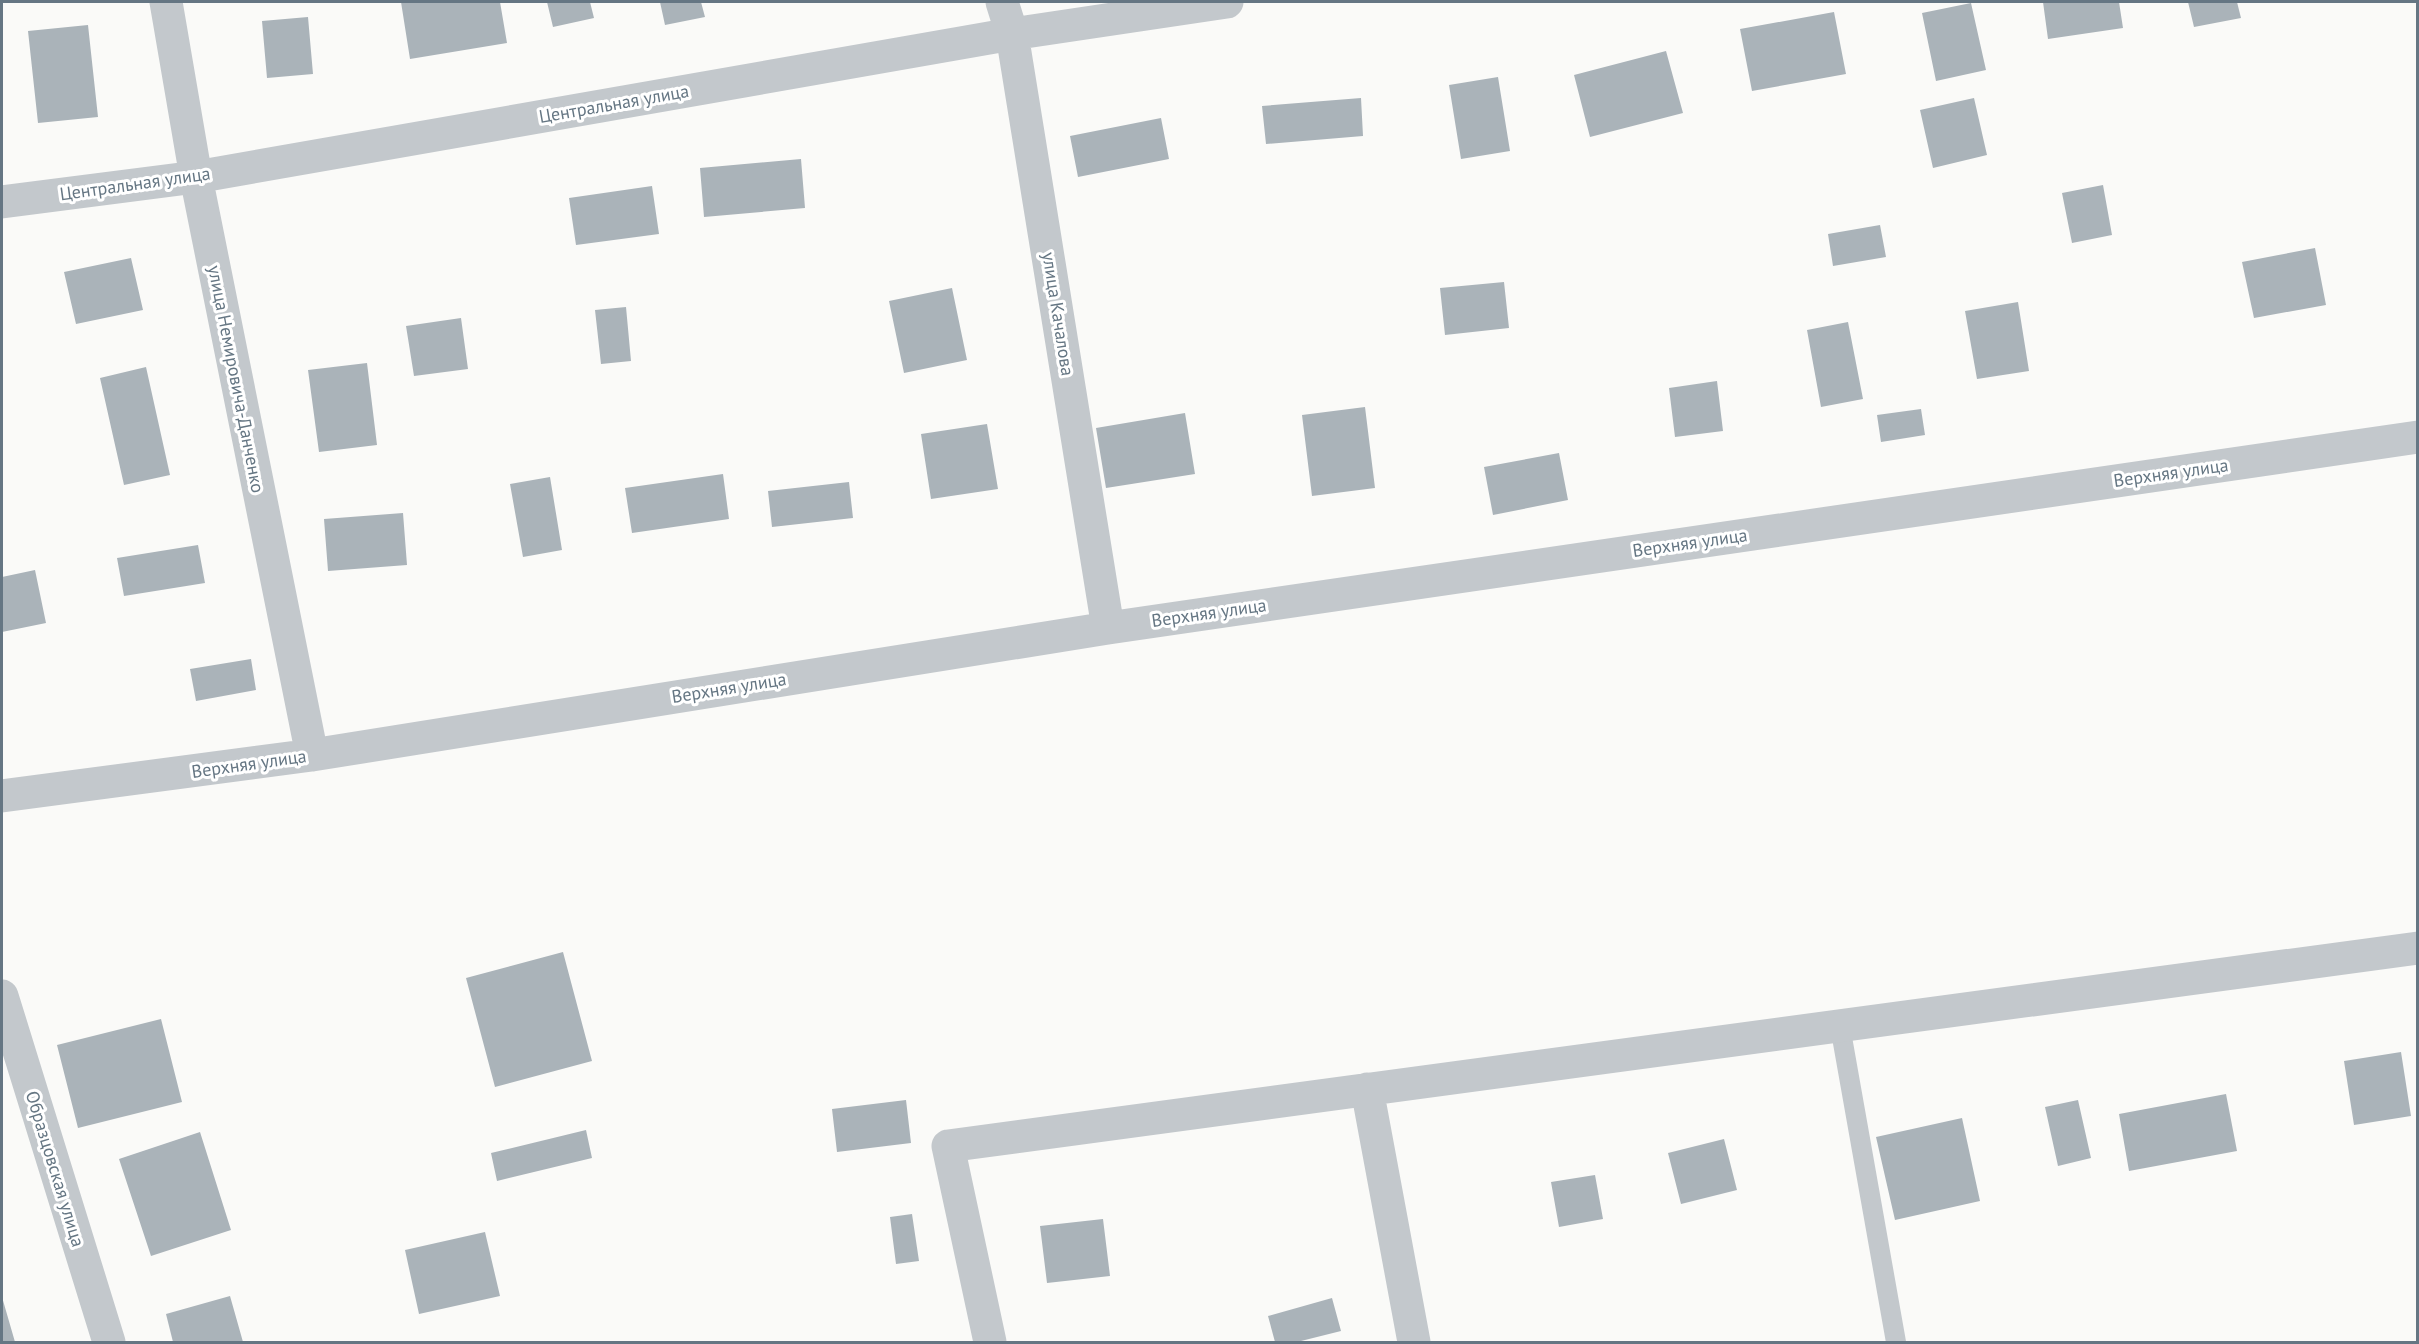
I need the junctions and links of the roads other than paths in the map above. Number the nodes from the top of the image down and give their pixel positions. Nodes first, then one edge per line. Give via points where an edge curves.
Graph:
1 (166, 2) edge
2 (1002, 2) edge
3 (1227, 2) edge
4 (1012, 34) junction
5 (196, 177) junction
6 (2, 202) edge
7 (2418, 437) edge
8 (1108, 628) junction
9 (312, 755) junction
10 (2, 796) edge
11 (2418, 948) edge
12 (2, 996) edge
13 (1840, 1026) junction
14 (1367, 1089) junction
15 (109, 1342) edge
16 (990, 1342) edge
17 (1414, 1342) edge
18 (1896, 1342) edge

1 - 5 street, улица Немировича-Данченко
2 - 4 street, улица Качалова
3 - 4 street, Центральная улица
4 - 5 street, Центральная улица
4 - 8 street, улица Качалова
5 - 6 street, Центральная улица
5 - 9 street, улица Немировича-Данченко
7 - 8 street, Верхняя улица
8 - 9 street, Верхняя улица
9 - 10 street, Верхняя улица
11 - 13 street
12 - 15 street, Образцовская улица
13 - 14 street
13 - 18 lane
14 - 16 street via 948,1146
14 - 17 street

